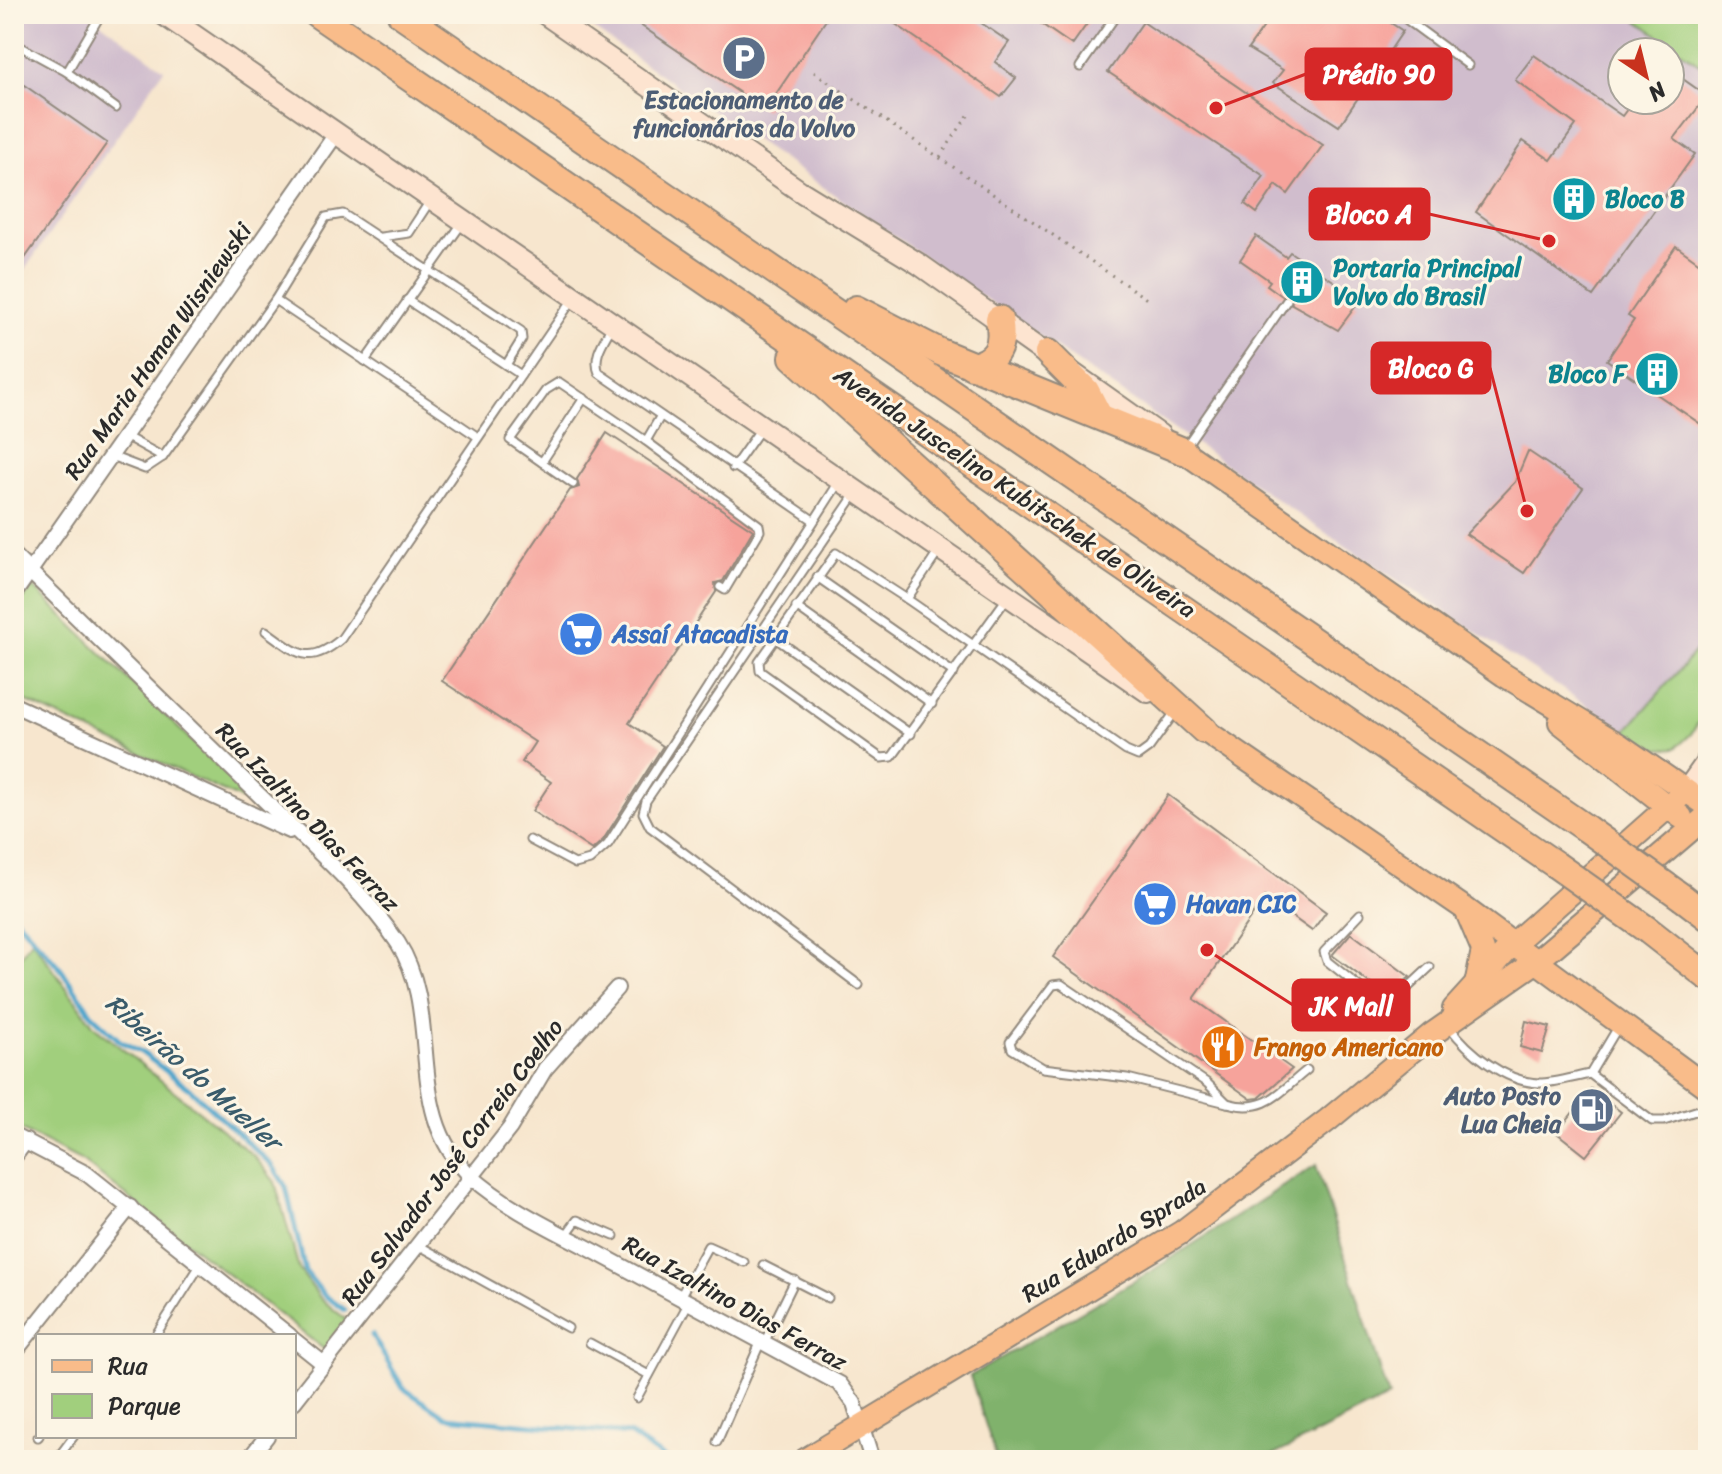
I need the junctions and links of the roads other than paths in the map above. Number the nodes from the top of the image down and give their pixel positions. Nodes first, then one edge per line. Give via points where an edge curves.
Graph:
1 (101, 14) edge
2 (163, 14) edge
3 (317, 14) edge
4 (401, 14) edge
5 (545, 14) edge
6 (1117, 14) edge
7 (1399, 14) edge
8 (14, 43) edge
9 (468, 59) junction
10 (1468, 65) dead end
11 (1080, 67) dead end
12 (67, 72) junction
13 (116, 108) dead end
14 (336, 134) junction
15 (431, 199) junction
16 (464, 221) junction
17 (379, 237) junction
18 (428, 271) junction
19 (719, 289) junction
20 (574, 297) junction
21 (275, 300) junction
22 (407, 300) junction
23 (1287, 300) dead end
24 (999, 319) junction
25 (613, 324) junction
26 (1048, 353) junction
27 (365, 361) junction
28 (506, 365) junction
29 (972, 366) junction
30 (521, 375) junction
31 (584, 398) junction
32 (1099, 416) junction
33 (660, 417) junction
34 (762, 427) junction
35 (125, 436) junction
36 (478, 437) junction
37 (646, 441) junction
38 (1183, 451) junction
39 (111, 456) junction
40 (163, 457) junction
41 (542, 462) junction
42 (733, 468) junction
43 (573, 484) dead end
44 (849, 486) junction
45 (813, 520) junction
46 (940, 549) junction
47 (14, 556) edge
48 (31, 572) junction
49 (817, 577) junction
50 (722, 588) dead end
51 (14, 594) edge
52 (1008, 596) junction
53 (907, 599) junction
54 (796, 607) junction
55 (266, 631) dead end
56 (775, 638) junction
57 (974, 644) junction
58 (954, 673) junction
59 (1504, 675) junction
60 (932, 704) junction
61 (14, 705) edge
62 (1176, 711) junction
63 (1204, 730) junction
64 (911, 734) junction
65 (1708, 760) edge
66 (1686, 791) junction
67 (1708, 806) edge
68 (1670, 809) junction
69 (1704, 826) edge
70 (301, 836) junction
71 (530, 840) dead end
72 (1464, 908) junction
73 (1360, 914) dead end
74 (1708, 917) edge
75 (1513, 944) junction
76 (1537, 961) junction
77 (1430, 967) dead end
78 (1708, 977) edge
79 (859, 985) dead end
80 (1476, 985) junction
81 (617, 988) dead end
82 (1621, 1023) junction
83 (1439, 1030) junction
84 (1307, 1070) dead end
85 (1590, 1074) junction
86 (1708, 1088) edge
87 (1227, 1103) junction
88 (1708, 1107) edge
89 (20, 1139) edge
90 (14, 1157) edge
91 (472, 1177) junction
92 (130, 1207) junction
93 (566, 1235) junction
94 (614, 1236) dead end
95 (418, 1245) junction
96 (744, 1262) dead end
97 (201, 1264) junction
98 (763, 1265) dead end
99 (795, 1280) junction
100 (828, 1298) dead end
101 (685, 1300) junction
102 (568, 1328) dead end
103 (156, 1334) edge
104 (287, 1334) edge
105 (296, 1341) edge
106 (763, 1342) junction
107 (590, 1343) dead end
108 (14, 1353) edge
109 (324, 1364) junction
110 (649, 1375) junction
111 (637, 1398) dead end
112 (296, 1399) edge
113 (861, 1424) junction
114 (72, 1438) edge
115 (266, 1438) edge
116 (717, 1442) dead end
117 (253, 1458) edge
118 (56, 1460) edge
119 (805, 1460) edge
120 (872, 1460) edge

1 - 12 lane
2 - 14 main road
3 - 19 highway, Avenida Juscelino Kubitschek de Oliveira
4 - 9 highway, Avenida Juscelino Kubitschek de Oliveira
5 - 24 main road via 800,191
6 - 11 lane
7 - 10 lane
8 - 12 lane
9 - 29 highway via 848,304
9 - 74 highway, Avenida Juscelino Kubitschek de Oliveira, bridge
12 - 13 lane
14 - 15 main road
14 - 35 street, Rua Maria Homan Wisniewski
15 - 16 main road
15 - 17 lane via 409,233
16 - 18 lane
16 - 20 main road
17 - 18 lane
17 - 21 lane via 343,214 326,217
18 - 22 lane
18 - 28 lane via 521,331 522,339
19 - 63 highway
19 - 78 highway, Avenida Juscelino Kubitschek de Oliveira, bridge via 1556,865
20 - 25 main road
20 - 30 lane
21 - 27 lane
21 - 40 lane
22 - 27 lane
22 - 28 lane
23 - 38 lane
24 - 26 main road
24 - 29 highway via 1001,345 995,356
25 - 33 lane via 599,350 599,373
25 - 34 main road
26 - 32 highway via 1086,391
26 - 38 main road
27 - 36 lane
28 - 30 lane
29 - 32 highway
30 - 36 lane
31 - 37 lane
31 - 41 lane
31 - 41 lane via 559,382 551,386 510,440
32 - 38 highway
33 - 37 lane
33 - 42 lane
34 - 42 lane
34 - 44 main road
35 - 39 street, Rua Maria Homan Wisniewski
35 - 40 lane
36 - 55 lane via 341,639 322,655 300,655
37 - 50 lane via 759,525
38 - 59 main road
39 - 40 lane via 145,469
39 - 48 street, Rua Maria Homan Wisniewski
41 - 43 lane
42 - 45 lane
44 - 45 lane
44 - 46 main road
44 - 79 lane via 643,813 650,827
45 - 71 lane via 608,844 590,860 575,864
46 - 52 main road
46 - 53 lane
47 - 48 street, Rua Izaltino Dias Ferraz
48 - 51 street, Rua Maria Homan Wisniewski
48 - 70 street, Rua Izaltino Dias Ferraz
49 - 53 lane via 832,555 840,554
49 - 54 lane
49 - 58 lane
52 - 57 lane
52 - 62 main road
53 - 57 lane
54 - 56 lane
54 - 60 lane
56 - 64 lane
56 - 64 lane via 759,662 769,681 881,758 892,757
57 - 58 lane
57 - 62 lane via 1138,756
58 - 60 lane
59 - 66 main road
59 - 68 main road
60 - 64 lane
61 - 70 street
62 - 63 main road
63 - 72 main road
65 - 66 main road, Rua Eduardo Sprada
66 - 67 main road
66 - 68 main road, Rua Eduardo Sprada
68 - 69 main road
68 - 75 main road, Rua Eduardo Sprada
69 - 76 main road, Rua Eduardo Sprada
70 - 91 street, Rua Izaltino Dias Ferraz via 406,957 417,984 435,1118 455,1159
72 - 75 main road
72 - 80 main road via 1483,950
73 - 77 lane via 1324,952 1327,961 1386,1008
75 - 76 main road
75 - 80 main road, Rua Eduardo Sprada
76 - 82 main road
76 - 83 main road, Rua Eduardo Sprada
80 - 83 main road, Rua Eduardo Sprada
81 - 91 street, Rua Salvador José Correia Coelho via 545,1069 510,1128
82 - 85 lane
82 - 86 main road
83 - 85 lane via 1504,1073 1538,1083
83 - 113 main road, Rua Eduardo Sprada via 1182,1232
84 - 87 lane via 1256,1108
85 - 88 lane via 1652,1121
87 - 87 lane via 1207,1083 1061,984 1053,985 1010,1042 1012,1049 1043,1068 1127,1078
89 - 90 street
89 - 92 street via 87,1174
91 - 93 street, Rua Izaltino Dias Ferraz
91 - 95 street, Rua Salvador José Correia Coelho
92 - 97 street
92 - 108 street
93 - 94 lane via 577,1220
93 - 101 street, Rua Izaltino Dias Ferraz
95 - 102 lane
95 - 109 street, Rua Salvador José Correia Coelho
96 - 101 lane via 708,1246
97 - 103 lane
97 - 104 street
98 - 99 lane
99 - 100 lane
99 - 106 lane
101 - 106 street, Rua Izaltino Dias Ferraz
101 - 110 lane
105 - 109 street
106 - 113 street, Rua Izaltino Dias Ferraz via 840,1384 849,1392
106 - 116 lane
107 - 110 lane
109 - 112 street, Rua Salvador José Correia Coelho
110 - 111 lane
113 - 119 main road, Rua Eduardo Sprada
113 - 120 street, Rua Izaltino Dias Ferraz
114 - 118 lane
115 - 117 street

